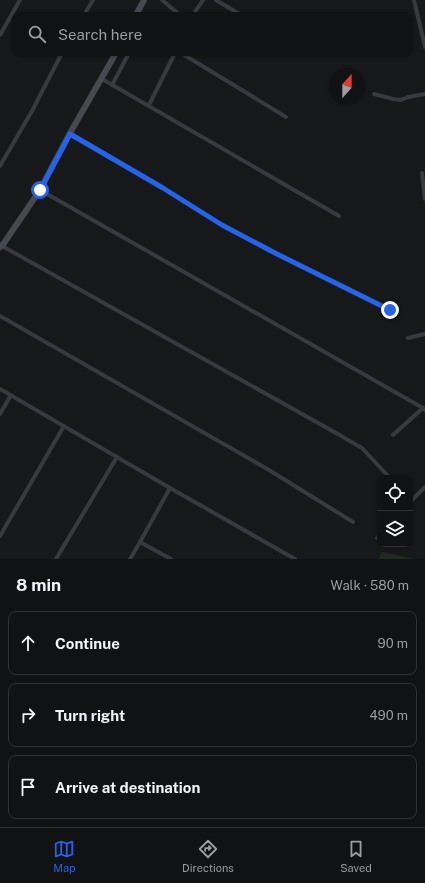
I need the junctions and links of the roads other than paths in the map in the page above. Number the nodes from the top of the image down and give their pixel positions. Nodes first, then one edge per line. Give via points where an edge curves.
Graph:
1 (20, 0) edge
2 (92, 0) edge
3 (144, 0) edge
4 (162, 0) edge
5 (203, 0) edge
6 (216, 0) edge
7 (414, 0) edge
8 (15, 12) edge
9 (86, 12) edge
10 (138, 12) edge
11 (176, 12) edge
12 (195, 12) edge
13 (236, 12) edge
14 (12, 17) edge
15 (0, 35) edge
16 (425, 47) edge
17 (60, 56) edge
18 (114, 56) edge
19 (126, 56) edge
20 (174, 56) edge
21 (186, 56) edge
22 (102, 79) junction
23 (112, 85) junction
24 (374, 94) dead end
25 (425, 94) edge
26 (149, 105) junction
27 (286, 117) dead end
28 (70, 134) junction
29 (0, 166) edge
30 (422, 173) dead end
31 (40, 190) junction
32 (425, 198) edge
33 (339, 216) dead end
34 (1, 247) edge
35 (390, 310) dead end
36 (0, 316) edge
37 (425, 334) edge
38 (408, 338) dead end
39 (0, 389) edge
40 (11, 396) junction
41 (424, 409) edge
42 (0, 414) edge
43 (64, 426) junction
44 (393, 435) dead end
45 (117, 458) junction
46 (387, 475) edge
47 (425, 487) edge
48 (170, 488) junction
49 (413, 499) edge
50 (353, 522) dead end
51 (0, 536) edge
52 (140, 542) junction
53 (56, 559) edge
54 (130, 559) edge
55 (171, 559) edge
56 (295, 559) edge

1 - 8 street
2 - 9 street
3 - 10 street
4 - 11 street
5 - 12 street
6 - 13 street
7 - 16 street
14 - 15 street
17 - 29 street
18 - 22 street
19 - 23 street
20 - 26 street
21 - 27 street
22 - 23 street
22 - 28 street
23 - 26 street
24 - 25 street via 401,100
26 - 33 street
28 - 31 street
28 - 35 street via 222,225
30 - 32 street
31 - 34 street
31 - 41 street
34 - 46 street via 362,448
36 - 50 street via 269,470
37 - 38 street
39 - 40 street
40 - 42 street
40 - 43 street
41 - 44 street
43 - 45 street
43 - 51 street
45 - 48 street
45 - 53 street
47 - 49 street
48 - 52 street
48 - 56 street
52 - 54 street
52 - 55 street

